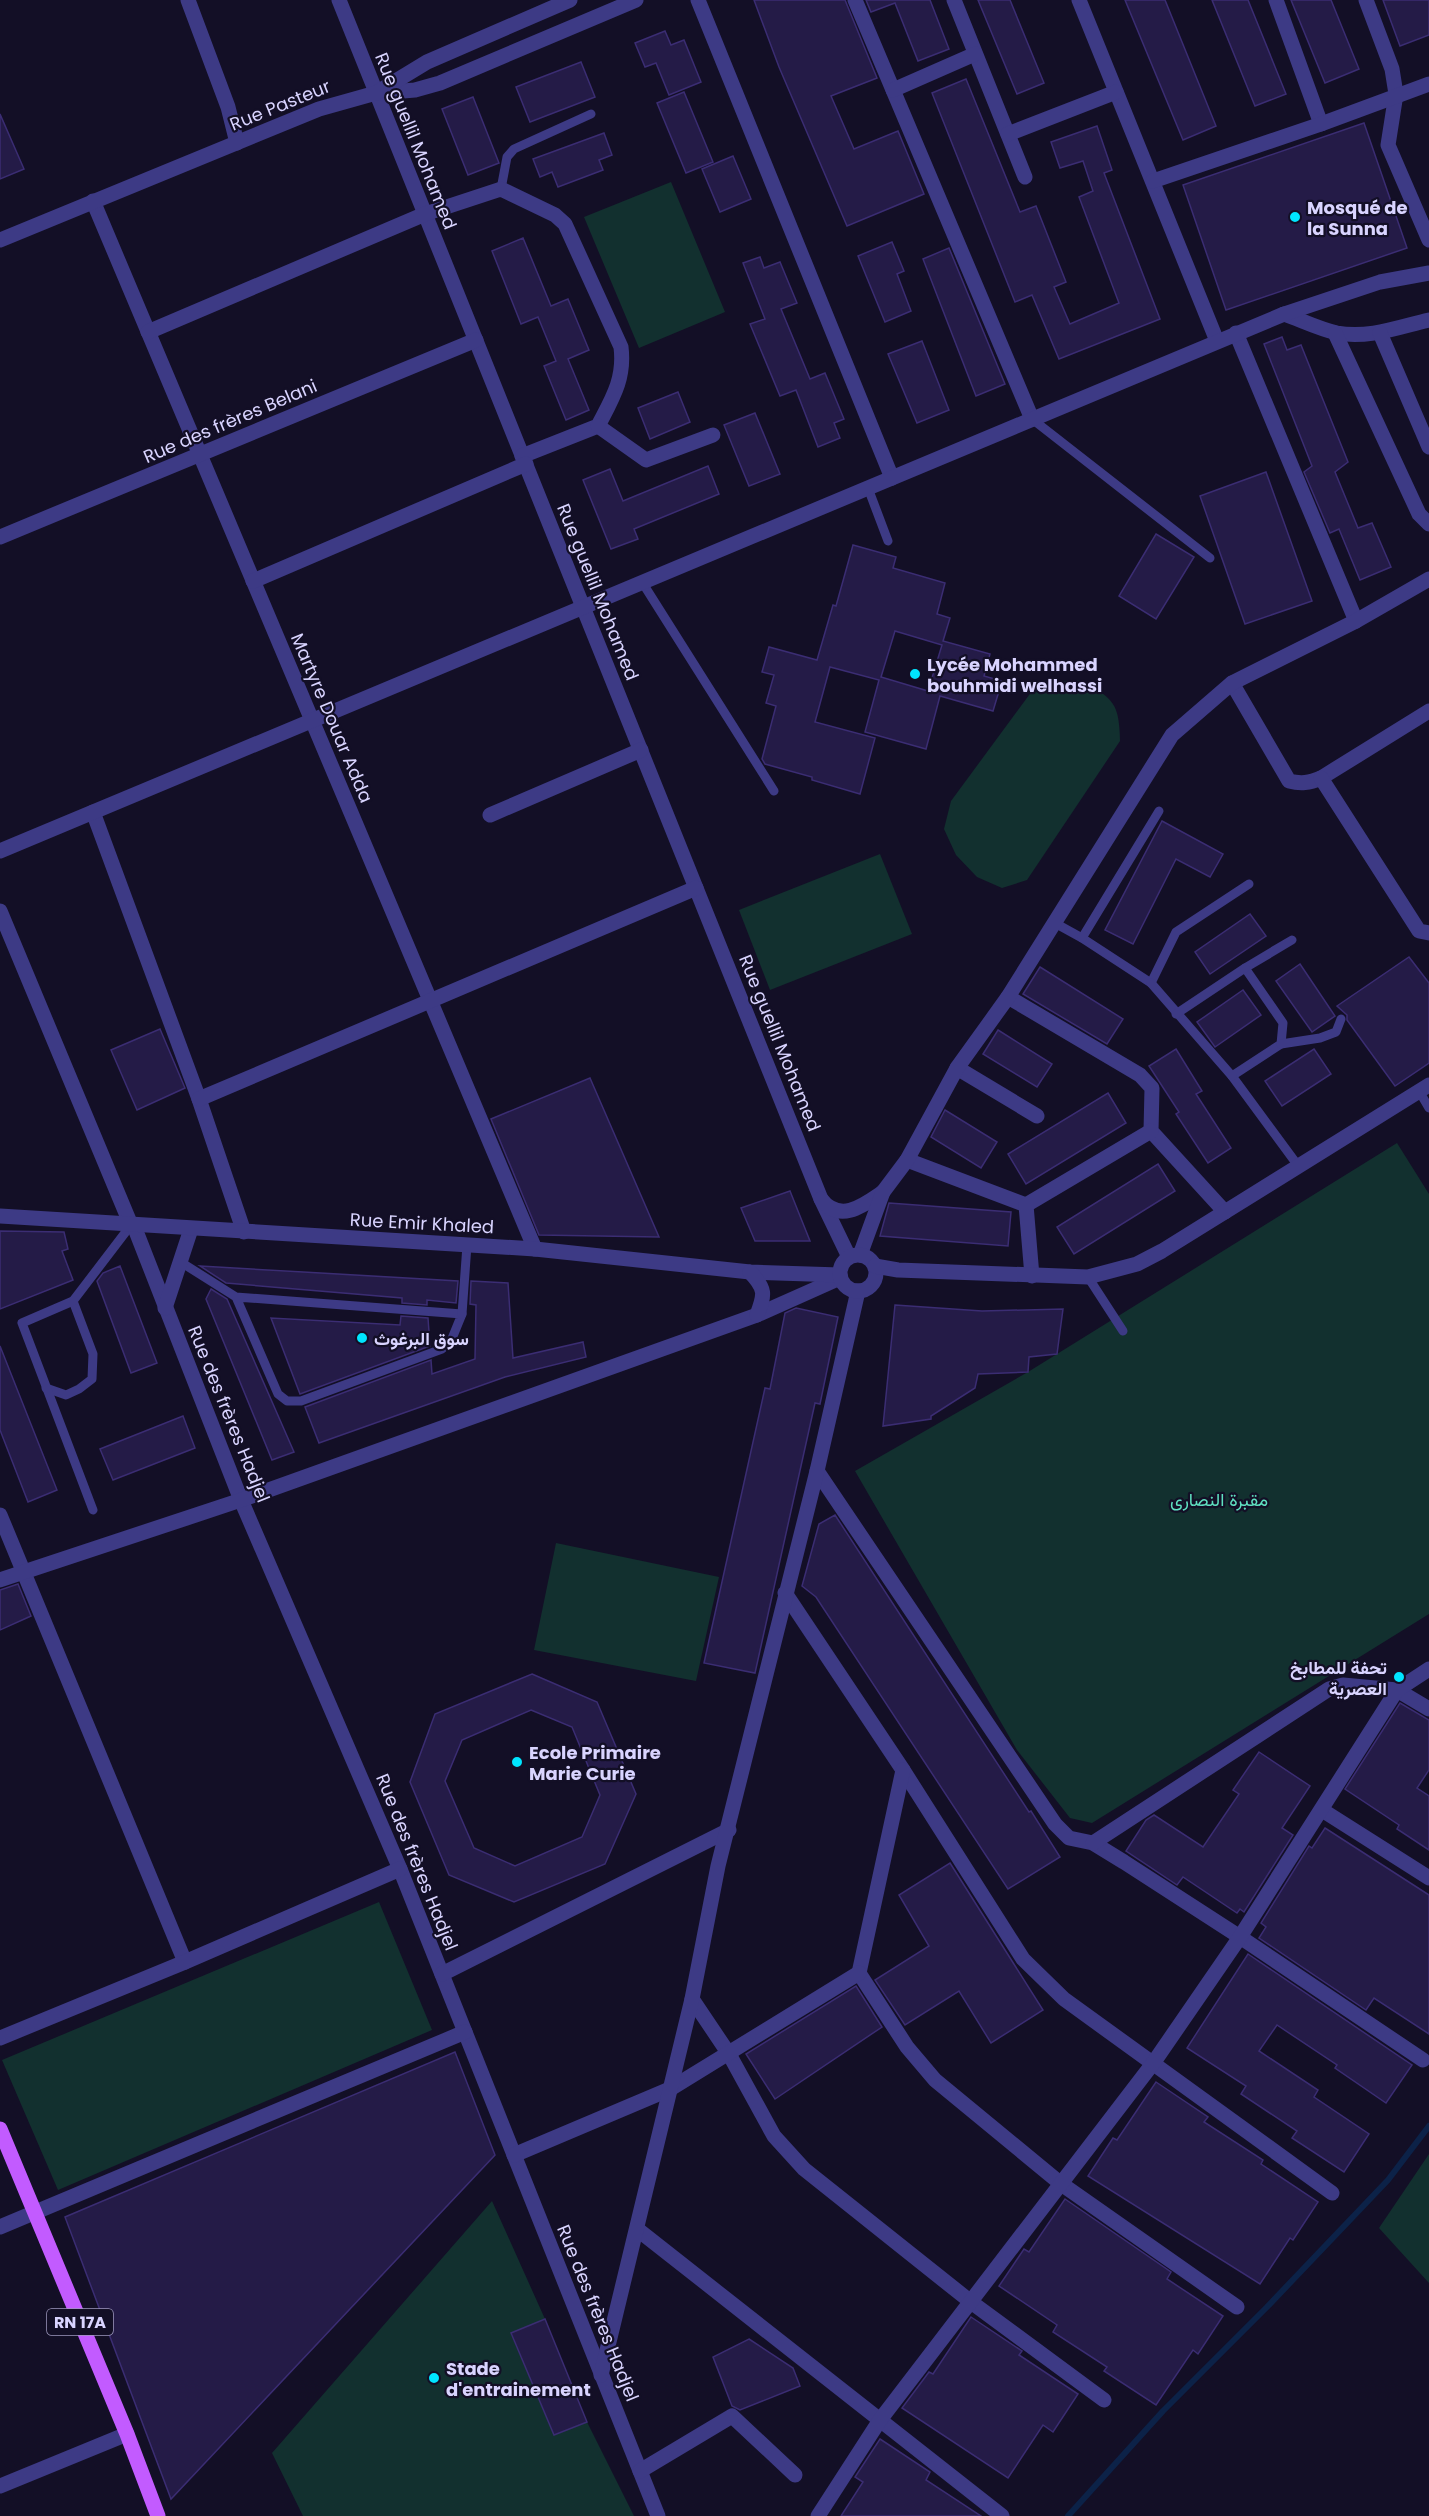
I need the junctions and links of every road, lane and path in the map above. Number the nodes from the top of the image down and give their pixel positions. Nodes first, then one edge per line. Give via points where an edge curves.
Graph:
1 (188, 0) edge
2 (339, 0) edge
3 (570, 0) edge
4 (636, 0) edge
5 (698, 0) edge
6 (855, 0) edge
7 (954, 0) edge
8 (1079, 0) edge
9 (1276, 0) edge
10 (1366, 0) edge
11 (975, 54) junction
12 (1429, 84) edge
13 (892, 90) junction
14 (1116, 92) junction
15 (376, 93) junction
16 (1396, 94) junction
17 (591, 114) dead end
18 (1322, 124) junction
19 (1008, 134) junction
20 (237, 144) junction
21 (1025, 177) dead end
22 (1153, 181) junction
23 (501, 189) junction
24 (93, 201) junction
25 (425, 214) junction
26 (0, 240) edge
27 (1429, 240) edge
28 (1429, 273) edge
29 (1284, 314) junction
30 (1429, 320) edge
31 (148, 332) junction
32 (1236, 333) junction
33 (1335, 333) junction
34 (1380, 333) junction
35 (476, 339) junction
36 (1217, 341) junction
37 (1032, 419) junction
38 (598, 426) junction
39 (713, 435) dead end
40 (1429, 447) edge
41 (200, 455) junction
42 (524, 460) junction
43 (892, 478) junction
44 (868, 488) junction
45 (1429, 524) edge
46 (0, 537) edge
47 (888, 541) dead end
48 (1210, 558) dead end
49 (1429, 579) edge
50 (253, 581) junction
51 (642, 582) junction
52 (583, 607) junction
53 (1356, 621) junction
54 (1232, 683) junction
55 (1429, 711) edge
56 (312, 720) junction
57 (641, 750) junction
58 (1321, 778) junction
59 (774, 791) dead end
60 (1159, 811) dead end
61 (93, 812) junction
62 (490, 814) dead end
63 (0, 851) edge
64 (1249, 884) dead end
65 (696, 888) junction
66 (0, 911) edge
67 (1053, 922) junction
68 (1429, 933) edge
69 (1082, 938) junction
70 (1292, 940) dead end
71 (1245, 968) junction
72 (1151, 983) junction
73 (1008, 997) junction
74 (430, 1000) junction
75 (1176, 1014) junction
76 (1341, 1019) dead end
77 (1281, 1044) junction
78 (957, 1068) junction
79 (1232, 1076) junction
80 (1424, 1088) edge
81 (199, 1099) junction
82 (1429, 1108) edge
83 (1037, 1116) dead end
84 (1151, 1131) junction
85 (907, 1160) junction
86 (1299, 1167) junction
87 (883, 1192) junction
88 (821, 1199) junction
89 (1026, 1205) junction
90 (1225, 1212) junction
91 (0, 1216) edge
92 (132, 1225) junction
93 (191, 1229) junction
94 (244, 1232) junction
95 (467, 1245) junction
96 (535, 1249) junction
97 (854, 1256) junction
98 (179, 1261) junction
99 (875, 1266) junction
100 (750, 1272) junction
101 (840, 1276) junction
102 (1032, 1276) junction
103 (1088, 1277) junction
104 (858, 1292) junction
105 (236, 1297) junction
106 (73, 1301) junction
107 (165, 1308) junction
108 (462, 1314) junction
109 (757, 1315) junction
110 (1123, 1331) dead end
111 (46, 1388) junction
112 (817, 1471) junction
113 (241, 1500) junction
114 (93, 1510) dead end
115 (0, 1515) edge
116 (22, 1571) junction
117 (0, 1580) edge
118 (785, 1593) junction
119 (1429, 1669) edge
120 (1397, 1690) junction
121 (1429, 1709) edge
122 (903, 1770) junction
123 (1322, 1810) junction
124 (729, 1830) junction
125 (1093, 1843) junction
126 (400, 1869) junction
127 (1429, 1878) edge
128 (1240, 1937) junction
129 (185, 1962) junction
130 (859, 1973) junction
131 (442, 1974) junction
132 (692, 1999) junction
133 (465, 2032) junction
134 (0, 2038) edge
135 (729, 2054) junction
136 (1423, 2060) dead end
137 (1154, 2062) junction
138 (670, 2089) junction
139 (0, 2129) edge
140 (514, 2155) junction
141 (1060, 2183) junction
142 (1332, 2193) dead end
143 (36, 2213) junction
144 (0, 2227) edge
145 (637, 2229) junction
146 (971, 2302) junction
147 (1237, 2307) dead end
148 (602, 2374) junction
149 (1104, 2400) dead end
150 (880, 2420) junction
151 (127, 2434) junction
152 (640, 2471) junction
153 (795, 2475) dead end
154 (0, 2486) edge
155 (158, 2516) edge
156 (658, 2516) edge
157 (818, 2516) edge
158 (1002, 2516) edge

1 - 20 street via 228,107
2 - 15 street, Rue guellil Mohamed
3 - 15 street, Rue Pasteur via 427,62
4 - 15 street via 440,83 415,90
5 - 43 street
6 - 13 street
7 - 11 street
8 - 14 street
9 - 18 street
10 - 16 street via 1389,61
11 - 13 street
11 - 19 street
12 - 16 street
13 - 37 street
14 - 19 street
14 - 22 street
15 - 20 street, Rue Pasteur via 319,109
15 - 25 street, Rue guellil Mohamed
16 - 18 street
16 - 27 street via 1388,145
17 - 23 lane via 514,149 507,157
18 - 22 street
19 - 21 street
20 - 24 street, Rue Pasteur
22 - 36 street
23 - 25 street
23 - 38 street via 555,215 565,224 621,347 624,365 620,383
24 - 26 street, Rue Pasteur
24 - 31 street, Martyre Douar Adda
25 - 31 street
25 - 35 street, Rue guellil Mohamed
28 - 29 street via 1380,282
29 - 32 street
29 - 33 street
30 - 34 street
31 - 41 street, Martyre Douar Adda
32 - 36 street
32 - 53 street
33 - 34 street
33 - 45 street via 1419,514
34 - 40 street
35 - 41 street, Rue des frères Belani
35 - 42 street, Rue guellil Mohamed
36 - 37 street
37 - 43 street
37 - 48 lane
38 - 39 street via 645,460
38 - 42 street
41 - 46 street, Rue des frères Belani
41 - 50 street, Martyre Douar Adda
42 - 50 street
42 - 52 street, Rue guellil Mohamed
43 - 44 street
44 - 47 lane
44 - 51 street
49 - 53 street
50 - 56 street, Martyre Douar Adda
51 - 52 street
51 - 59 lane
52 - 56 street
52 - 57 street, Rue guellil Mohamed
53 - 54 street
54 - 58 street via 1289,781 1308,783
54 - 67 street via 1172,735
55 - 58 street
56 - 61 street
56 - 74 street, Martyre Douar Adda
57 - 62 street
57 - 65 street, Rue guellil Mohamed
58 - 68 street via 1419,931
60 - 69 lane
61 - 63 street
61 - 81 street
64 - 72 lane via 1176,932
65 - 74 street
65 - 88 street, Rue guellil Mohamed
66 - 92 street, Rue des frères Hadjel
67 - 69 lane
67 - 73 street
69 - 72 lane
70 - 71 lane
71 - 75 lane
71 - 77 lane via 1283,1023
72 - 75 lane
73 - 78 street
73 - 84 street via 1140,1075 1152,1088
74 - 81 street
74 - 96 street, Martyre Douar Adda
75 - 79 lane
76 - 77 lane via 1336,1032
77 - 79 lane
78 - 83 street
78 - 85 street
79 - 86 lane
80 - 82 lane
80 - 86 street
81 - 94 street
84 - 89 street
84 - 90 street
85 - 87 street
85 - 89 street
86 - 90 street
87 - 88 street via 857,1210 847,1212 826,1205
87 - 97 street
88 - 97 street, Rue guellil Mohamed
89 - 102 street
90 - 103 street via 1137,1264
91 - 92 street, Rue Emir Khaled
92 - 93 street, Rue Emir Khaled
92 - 106 lane
92 - 107 street, Rue des frères Hadjel
93 - 94 street, Rue Emir Khaled
93 - 98 street
94 - 95 street, Rue Emir Khaled
95 - 96 street, Rue Emir Khaled
95 - 108 lane
96 - 100 street, Rue Emir Khaled
97 - 99 street via 869,1258
97 - 101 street via 841,1267
98 - 105 lane
98 - 107 street
99 - 102 street
99 - 104 street via 873,1283
100 - 101 street, Rue Emir Khaled
100 - 109 street via 762,1284 763,1298
101 - 104 street via 847,1288
101 - 109 street
102 - 103 street
103 - 110 lane
104 - 112 street
105 - 108 lane
105 - 108 lane via 278,1394 287,1401 301,1401 442,1349 451,1341
106 - 111 lane via 22,1323
106 - 111 lane via 93,1354 92,1379 66,1395
107 - 113 street, Rue des frères Hadjel
109 - 113 street
111 - 114 lane
112 - 118 street
112 - 125 street via 1055,1824 1069,1838
113 - 116 street
113 - 126 street, Rue des frères Hadjel
115 - 116 street
116 - 117 street
116 - 129 street
118 - 122 street
118 - 124 street
119 - 120 street
120 - 121 street
120 - 123 street
120 - 125 street via 1343,1685 1329,1689
122 - 130 street
122 - 137 street via 1023,1959 1064,1999
123 - 127 street
123 - 128 street
124 - 131 street
124 - 132 street via 718,1866
125 - 128 street
126 - 129 street
126 - 131 street, Rue des frères Hadjel
128 - 136 street
128 - 137 street
129 - 134 street
130 - 135 street
130 - 141 street via 907,2047 935,2080
131 - 133 street, Rue des frères Hadjel
132 - 135 street
132 - 138 street
133 - 140 street, Rue des frères Hadjel
133 - 143 street
135 - 138 street
135 - 146 street via 774,2136 804,2169
137 - 141 street
137 - 142 street
138 - 140 street
138 - 145 street
139 - 143 main road, RN 17A
140 - 148 street, Rue des frères Hadjel
141 - 146 street
141 - 147 street
143 - 144 street
143 - 151 main road, RN 17A
145 - 148 street
145 - 150 street
146 - 149 street
146 - 150 street
148 - 152 street, Rue des frères Hadjel
150 - 157 street
150 - 158 street
151 - 154 street
151 - 155 main road, RN 17A
152 - 153 street via 732,2416
152 - 156 street, Rue des frères Hadjel

